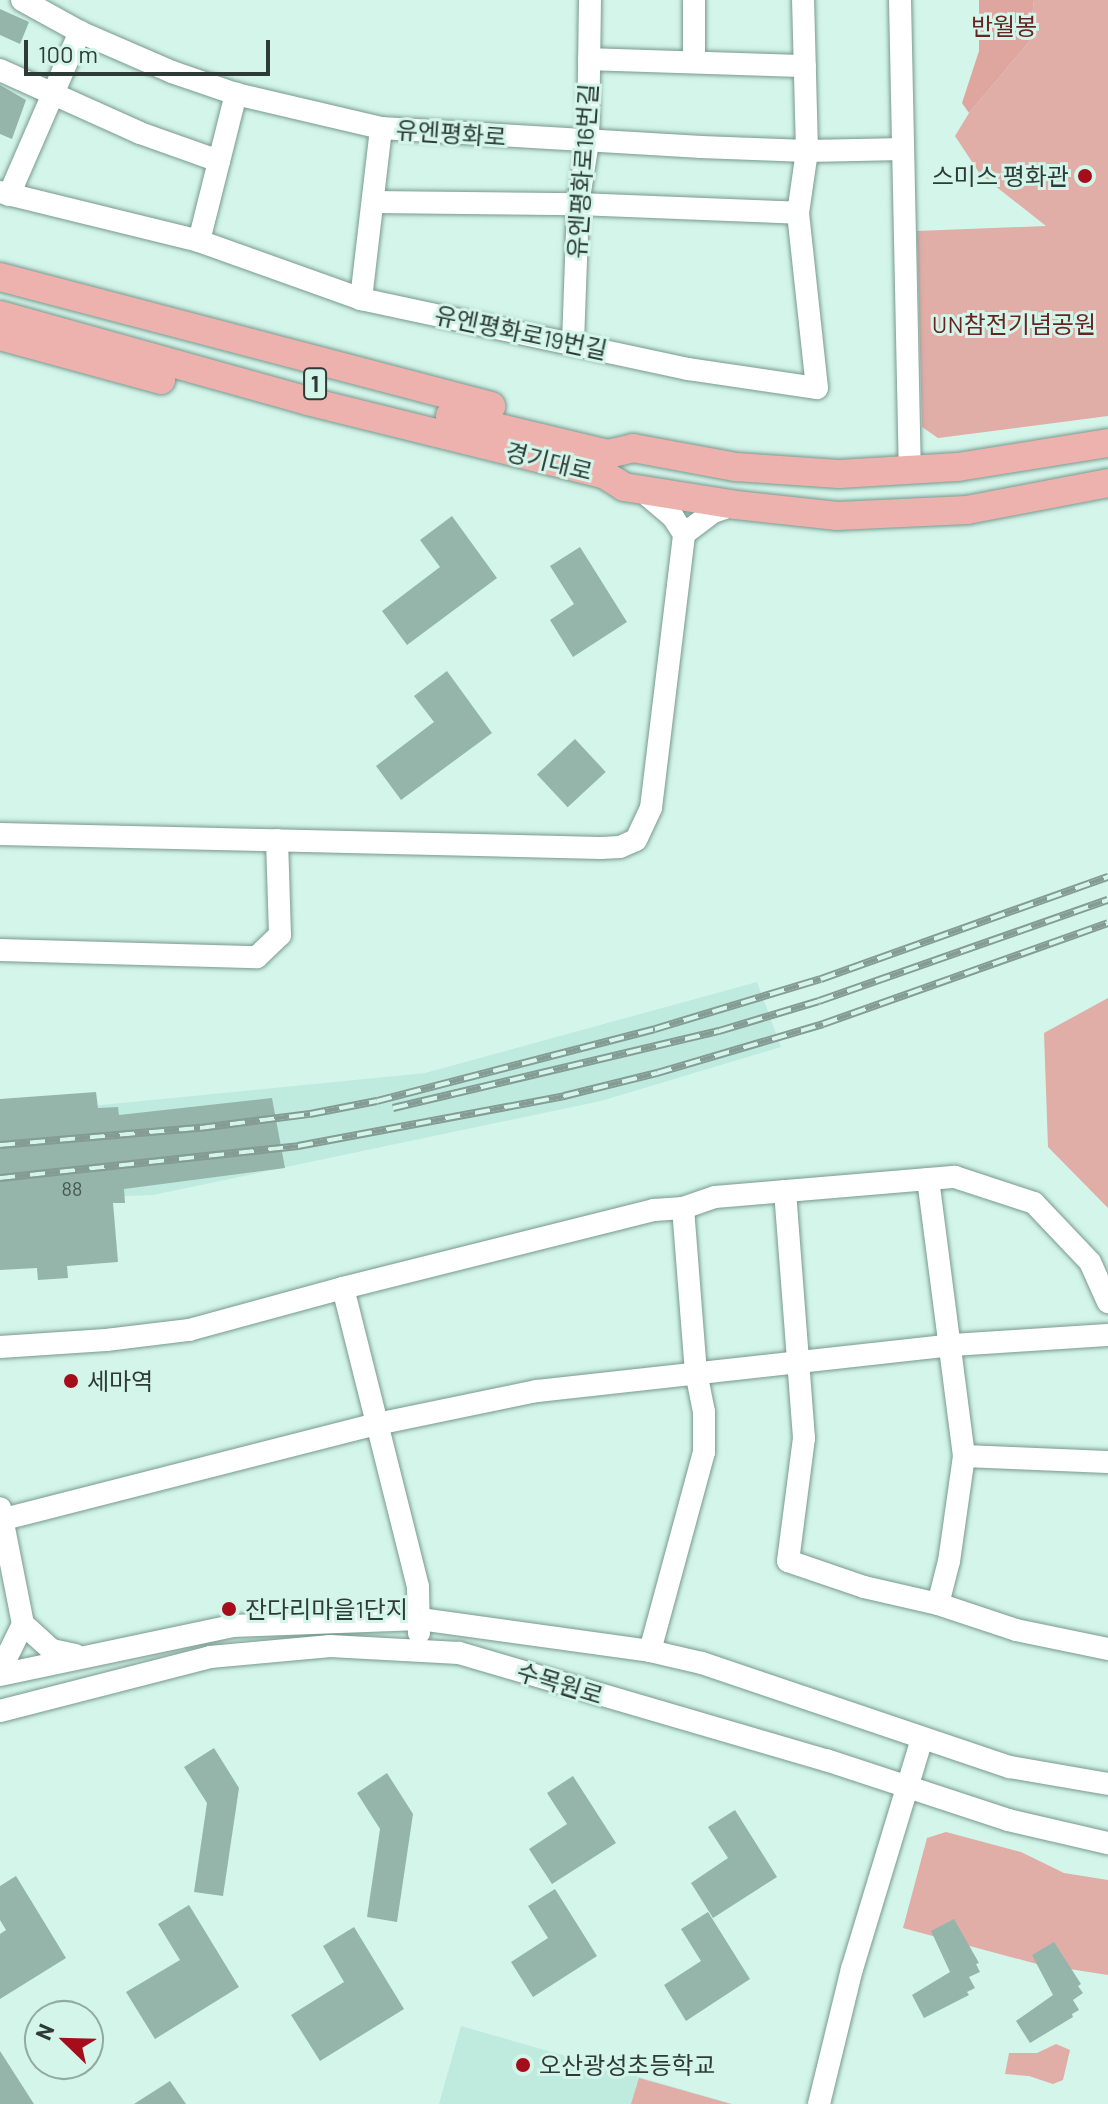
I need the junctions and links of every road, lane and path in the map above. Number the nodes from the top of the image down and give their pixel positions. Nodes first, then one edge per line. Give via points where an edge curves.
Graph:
1 (22, 0) edge
2 (590, 0) edge
3 (694, 0) edge
4 (803, 0) edge
5 (900, 0) edge
6 (80, 32) junction
7 (589, 59) junction
8 (694, 62) junction
9 (805, 66) junction
10 (0, 70) edge
11 (236, 94) junction
12 (53, 95) junction
13 (381, 128) junction
14 (588, 142) junction
15 (903, 149) junction
16 (807, 151) junction
17 (219, 161) junction
18 (4, 194) edge
19 (373, 202) junction
20 (578, 204) junction
21 (798, 213) junction
22 (199, 241) junction
23 (0, 277) edge
24 (0, 296) edge
25 (361, 299) junction
26 (0, 315) edge
27 (0, 336) edge
28 (573, 342) junction
29 (1108, 443) edge
30 (633, 448) junction
31 (910, 471) junction
32 (1108, 483) edge
33 (632, 488) junction
34 (736, 505) junction
35 (684, 534) junction
36 (0, 834) edge
37 (277, 840) junction
38 (0, 950) edge
39 (928, 1179) junction
40 (785, 1191) junction
41 (683, 1208) junction
42 (343, 1288) junction
43 (1108, 1302) edge
44 (1108, 1335) edge
45 (952, 1345) junction
46 (0, 1347) edge
47 (799, 1365) junction
48 (696, 1372) junction
49 (377, 1424) junction
50 (964, 1456) junction
51 (1108, 1462) edge
52 (1, 1515) edge
53 (938, 1604) junction
54 (420, 1619) junction
55 (23, 1624) junction
56 (418, 1648) junction
57 (1108, 1649) edge
58 (650, 1651) junction
59 (82, 1656) junction
60 (0, 1673) edge
61 (0, 1711) edge
62 (922, 1738) junction
63 (1108, 1784) edge
64 (905, 1789) junction
65 (1108, 1843) edge
66 (819, 2104) edge

1 - 6 street, 유엔평화로
2 - 7 street, 유엔평화로16번길
3 - 8 street
4 - 9 street, 유엔평화로19번길
5 - 15 street
6 - 11 street, 유엔평화로
6 - 12 street
7 - 8 street
7 - 14 street, 유엔평화로16번길
8 - 9 street
9 - 16 street, 유엔평화로19번길
10 - 12 street
11 - 13 street, 유엔평화로
11 - 17 street
12 - 17 street
12 - 18 street
13 - 14 street, 유엔평화로
13 - 19 street
14 - 16 street, 유엔평화로
14 - 20 street, 유엔평화로16번길
15 - 16 street, 유엔평화로
15 - 31 street
16 - 21 street, 유엔평화로19번길
17 - 22 street
18 - 22 street, 유엔평화로19번길
19 - 20 street
19 - 25 street
20 - 21 street
20 - 28 street, 유엔평화로16번길
21 - 28 street, 유엔평화로19번길 via 817,388 688,369
22 - 25 street, 유엔평화로19번길
23 - 30 main road via 611,435
24 - 30 main road, 경기대로 / 1 via 353,393 608,454
25 - 28 street, 유엔평화로19번길
26 - 33 main road, 경기대로 / 1 via 267,391 605,475
27 - 33 main road via 376,437 601,490
29 - 31 main road, 경기대로 / 1
30 - 31 main road, 경기대로 / 1 via 736,467 839,474
32 - 34 main road, 경기대로 / 1 via 967,510 837,516
33 - 34 main road, 경기대로 / 1
33 - 35 street via 673,517
34 - 35 street via 713,512
35 - 37 street via 651,808 636,840 601,848
36 - 37 street
37 - 38 street via 280,935 257,957
39 - 40 street
39 - 43 street via 955,1177 1034,1203 1090,1262
39 - 45 street
40 - 41 street via 715,1197
40 - 47 street
41 - 42 street via 654,1210
41 - 48 street
42 - 46 street via 189,1330
42 - 49 street
44 - 45 street
45 - 47 street
45 - 50 street
47 - 48 street
47 - 53 street via 804,1438 788,1561 864,1587
48 - 49 street via 537,1391
48 - 58 street via 704,1452
49 - 52 street
49 - 54 street via 418,1587
50 - 51 street
50 - 53 street
52 - 55 street
53 - 57 street via 1016,1630
54 - 56 street
54 - 58 street, 수목원로
54 - 59 street, 수목원로 via 232,1626
55 - 59 street via 52,1650
55 - 60 street
56 - 61 street, 수목원로 via 330,1646 210,1657
56 - 64 street, 수목원로 via 459,1653 826,1760
58 - 62 street, 수목원로 via 702,1663
59 - 60 street, 수목원로
62 - 63 street, 수목원로 via 1010,1767
62 - 64 street
64 - 65 street, 수목원로
64 - 66 street

